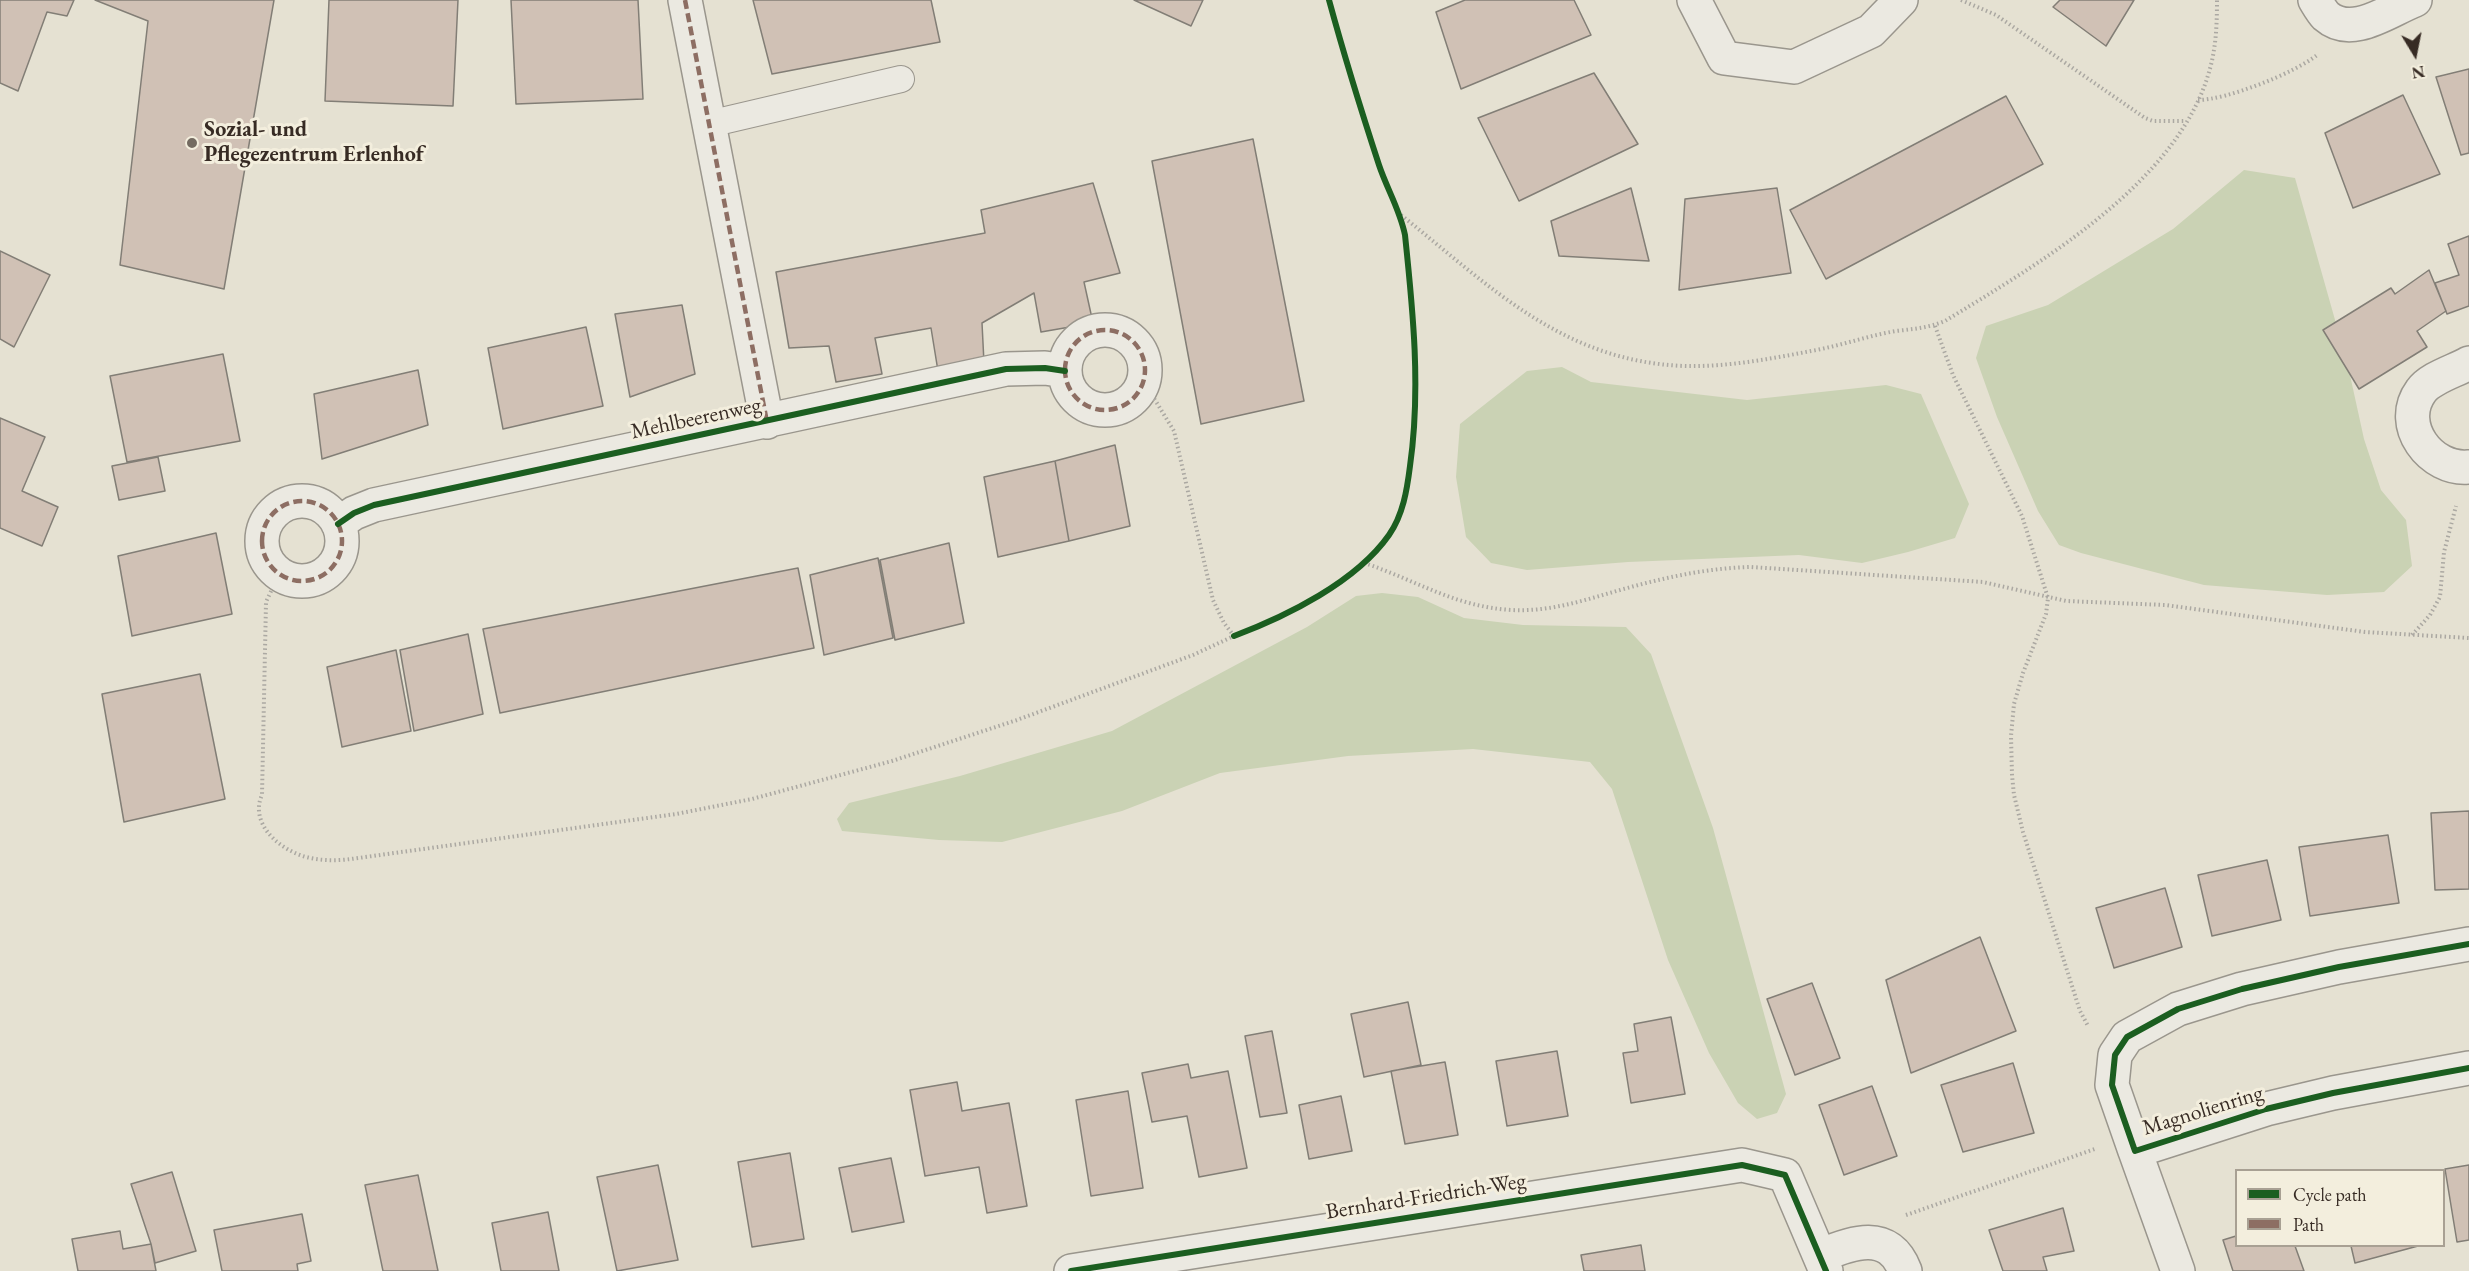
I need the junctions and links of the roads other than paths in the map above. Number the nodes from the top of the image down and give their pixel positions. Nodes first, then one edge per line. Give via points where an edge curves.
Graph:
1 (685, 0) edge
2 (1695, 0) edge
3 (1900, 0) edge
4 (2315, 0) edge
5 (2415, 0) edge
6 (901, 79) dead end
7 (709, 124) junction
8 (2469, 363) edge
9 (1065, 371) junction
10 (767, 422) junction
11 (2464, 468) edge
12 (338, 524) junction
13 (2469, 944) edge
14 (2469, 1068) edge
15 (2132, 1144) junction
16 (1823, 1263) edge
17 (1071, 1271) edge
18 (1905, 1271) edge
19 (2178, 1271) edge

1 - 7 street, Mehlbeerenweg
2 - 3 street via 1724,58 1794,67 1871,31
4 - 5 street via 2326,16 2342,25 2379,16
6 - 7 lane
7 - 10 street, Mehlbeerenweg
8 - 11 street via 2425,386 2415,402 2414,414 2419,440 2426,451 2435,460
9 - 9 street via 1067,357 1078,340 1097,330 1123,334 1141,350 1145,362 1142,387 1125,405 1113,409 1099,410 1075,397
9 - 10 street, Mehlbeerenweg via 1006,369
10 - 12 street, Mehlbeerenweg via 375,505
12 - 12 street via 342,548 330,570 308,581 294,581 270,567 261,541 264,527 281,506 295,502 321,505
13 - 15 street, Magnolienring via 2339,967 2231,992 2178,1009 2127,1036 2115,1055 2112,1085
14 - 15 street, Magnolienring via 2333,1093
15 - 19 street, Magnolienring
16 - 17 street, Bernhard-Friedrich-Weg via 1785,1175 1742,1165
16 - 18 street via 1855,1243 1871,1242 1886,1245

